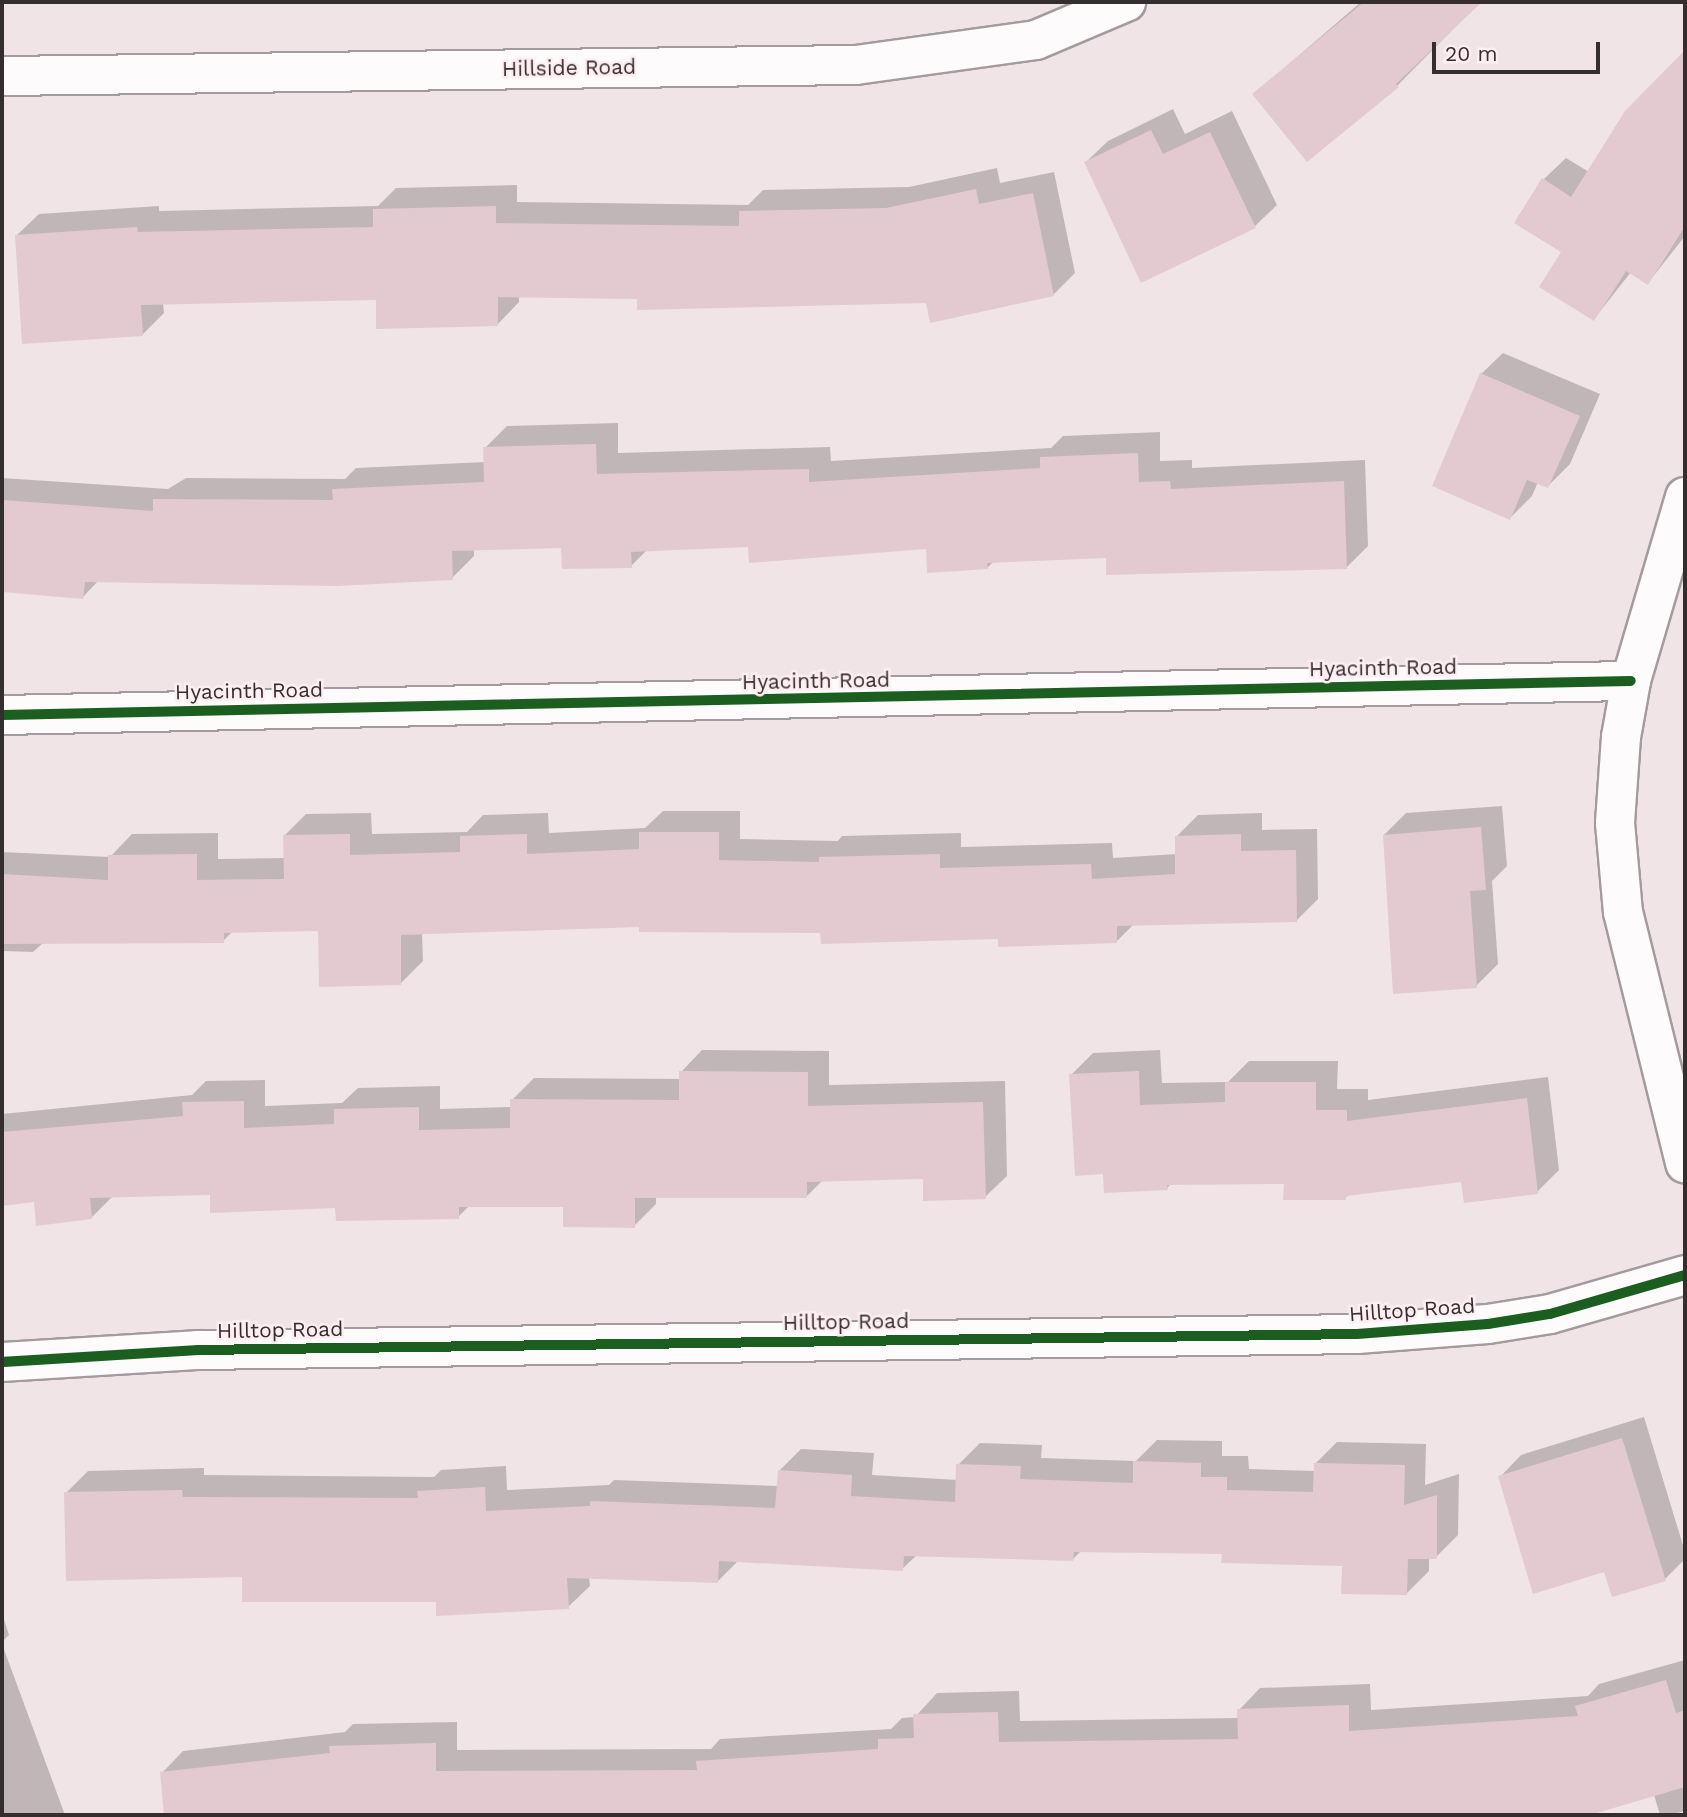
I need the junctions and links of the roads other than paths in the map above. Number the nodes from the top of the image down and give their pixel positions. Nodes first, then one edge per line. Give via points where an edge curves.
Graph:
1 (1126, 2) edge
2 (2, 76) edge
3 (1685, 497) edge
4 (1631, 681) junction
5 (2, 715) edge
6 (1685, 1163) edge
7 (1685, 1275) edge
8 (2, 1362) edge

1 - 2 street, Hillside Road via 1036,40 856,65
3 - 4 street
4 - 5 street, Hyacinth Road
4 - 6 street via 1621,737 1615,823 1623,912
7 - 8 street, Hilltop Road via 1550,1314 1488,1324 1357,1334 198,1350

